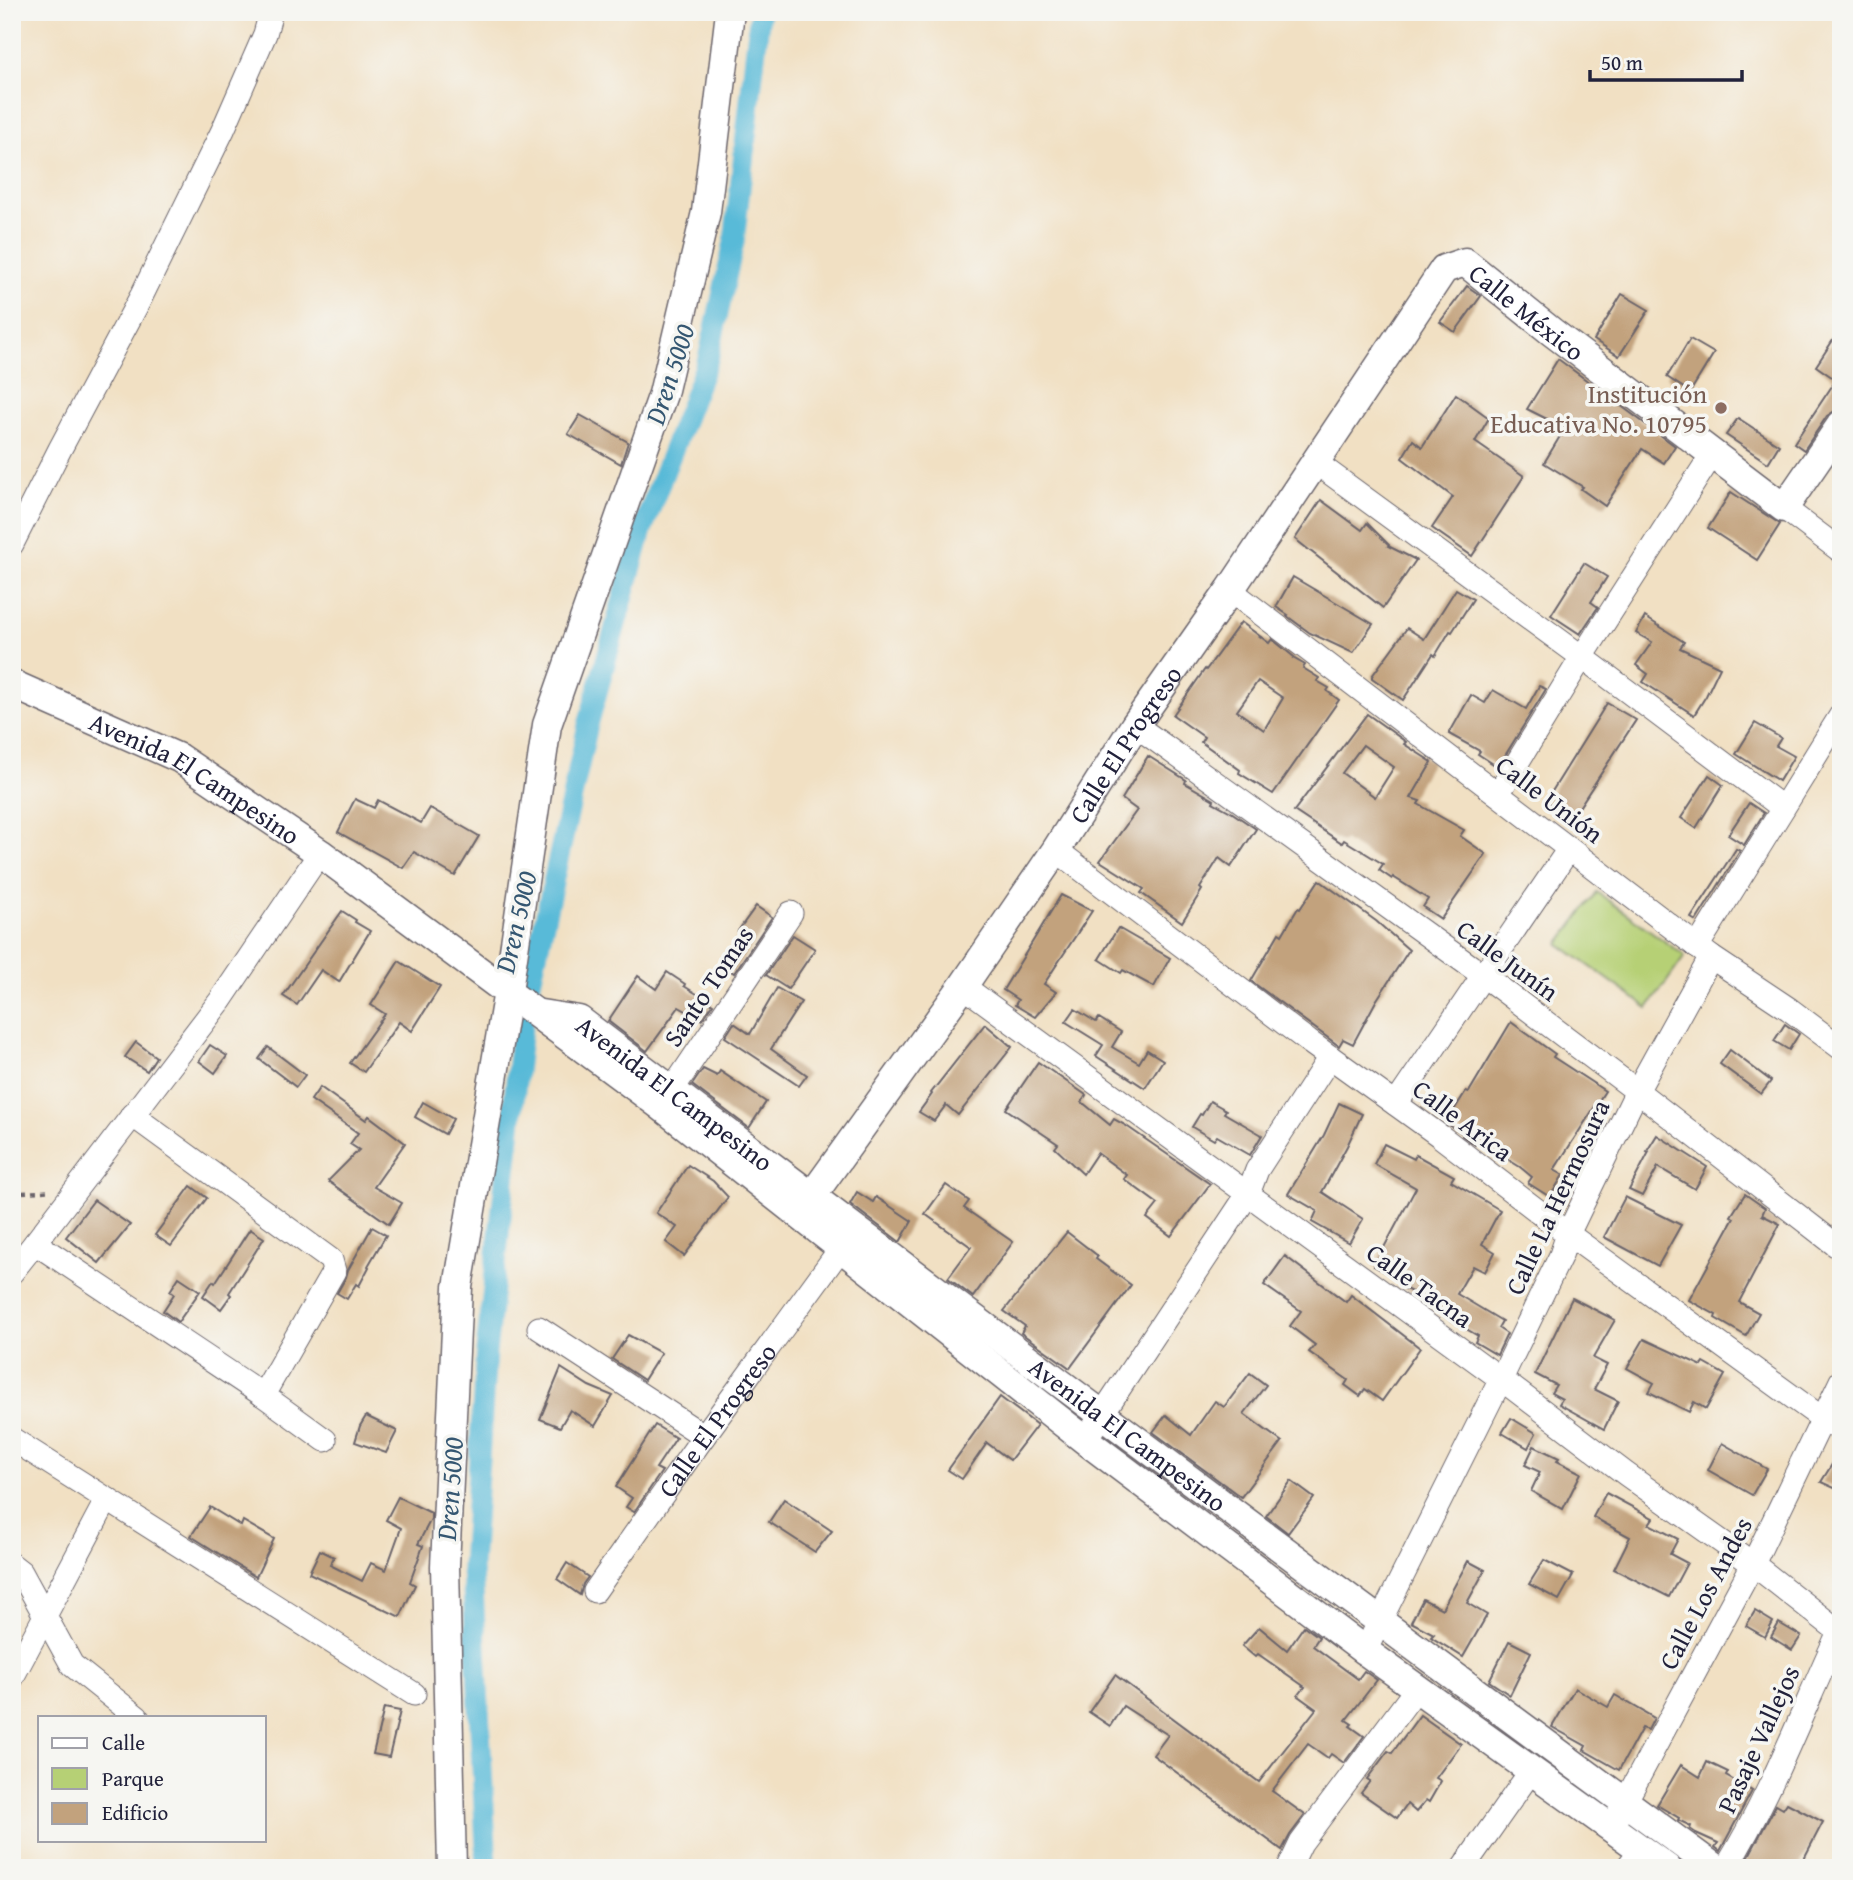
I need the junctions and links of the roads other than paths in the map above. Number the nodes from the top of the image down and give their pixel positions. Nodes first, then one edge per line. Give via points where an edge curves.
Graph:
1 (271, 12) edge
2 (730, 12) edge
3 (1444, 269) joint
4 (1841, 425) edge
5 (1713, 453) junction
6 (1315, 462) junction
7 (1784, 508) junction
8 (12, 544) edge
9 (1841, 551) edge
10 (1230, 590) junction
11 (1582, 657) junction
12 (12, 684) edge
13 (1841, 715) edge
14 (1135, 724) junction
15 (1498, 794) junction
16 (1783, 808) junction
17 (1569, 849) junction
18 (1056, 850) junction
19 (320, 853) junction
20 (791, 913) dead end
21 (1704, 952) junction
22 (1483, 976) junction
23 (963, 986) junction
24 (510, 993) junction
25 (538, 1014) junction
26 (1841, 1048) edge
27 (1330, 1056) junction
28 (672, 1090) junction
29 (1637, 1091) junction
30 (1395, 1104) junction
31 (132, 1115) junction
32 (1248, 1194) junction
33 (805, 1205) junction
34 (1568, 1234) junction
35 (35, 1243) junction
36 (841, 1248) junction
37 (1841, 1248) edge
38 (12, 1272) edge
39 (539, 1328) dead end
40 (1501, 1379) junction
41 (1841, 1381) edge
42 (263, 1395) junction
43 (1102, 1414) junction
44 (1832, 1424) edge
45 (704, 1436) junction
46 (12, 1439) edge
47 (325, 1440) dead end
48 (1085, 1440) junction
49 (107, 1499) junction
50 (1753, 1564) junction
51 (12, 1565) edge
52 (595, 1591) dead end
53 (44, 1617) junction
54 (1380, 1621) junction
55 (1840, 1632) edge
56 (1365, 1651) junction
57 (12, 1678) edge
58 (1417, 1688) junction
59 (414, 1694) dead end
60 (136, 1716) edge
61 (1531, 1771) junction
62 (1625, 1802) junction
63 (1611, 1828) junction
64 (1634, 1859) edge
65 (452, 1868) edge
66 (1289, 1868) edge
67 (1463, 1868) edge
68 (1667, 1868) edge
69 (1715, 1868) edge
70 (1726, 1868) edge

1 - 8 street via 223,130
2 - 24 street via 706,212 663,394 547,725
3 - 5 street, Calle México via 1465,262
3 - 6 street, Calle El Progreso
4 - 7 street
5 - 7 street, Calle México
5 - 11 street
6 - 10 street, Calle El Progreso
6 - 11 street
7 - 9 street, Calle México
10 - 14 street, Calle El Progreso
10 - 15 street, Calle Unión
11 - 15 street
11 - 16 street
12 - 19 street, Avenida El Campesino via 179,758
13 - 16 street, Calle La Hermosura
14 - 18 street, Calle El Progreso
14 - 22 street, Calle Junín
15 - 17 street, Calle Unión
16 - 21 street, Calle La Hermosura
17 - 21 street, Calle Unión
17 - 22 street
18 - 23 street, Calle El Progreso
18 - 27 street, Calle Arica
19 - 24 street, Avenida El Campesino
19 - 31 street via 220,1001
20 - 28 street, Santo Tomas
21 - 26 street, Calle Unión
21 - 29 street, Calle La Hermosura
22 - 29 street, Calle Junín
22 - 30 street
23 - 32 street, Calle Tacna
23 - 33 street, Calle El Progreso
24 - 25 street, Avenida El Campesino
24 - 65 street via 458,1287 444,1566
25 - 28 street, Avenida El Campesino via 579,1020
25 - 33 street, Avenida El Campesino
27 - 30 street, Calle Arica
27 - 32 street via 1257,1170
28 - 33 street, Avenida El Campesino
29 - 34 street, Calle La Hermosura
29 - 37 street, Calle Junín
30 - 34 street, Calle Arica
31 - 35 street
31 - 42 street via 331,1260 334,1271
32 - 40 street, Calle Tacna
32 - 43 street
33 - 36 street, Avenida El Campesino
33 - 43 street, Avenida El Campesino
34 - 40 street, Calle La Hermosura
34 - 44 street, Calle Arica
35 - 38 street
35 - 42 street
36 - 45 street, Calle El Progreso
36 - 48 street, Avenida El Campesino
39 - 45 street
40 - 50 street, Calle Tacna
40 - 54 street, Calle La Hermosura
41 - 44 street, Calle Los Andes
42 - 47 street
43 - 48 street
43 - 54 street, Avenida El Campesino
44 - 50 street, Calle Los Andes
45 - 52 street, Calle El Progreso
46 - 49 street
48 - 56 street, Avenida El Campesino
49 - 53 street
49 - 59 street
50 - 55 street, Calle Tacna
50 - 62 street, Calle Los Andes
51 - 53 street via 21,1572
53 - 57 street
53 - 60 street via 72,1665
54 - 56 street, Calle La Hermosura
54 - 62 street, Avenida El Campesino
55 - 70 street, Pasaje Vallejos via 1779,1768
56 - 58 street, Avenida El Campesino
58 - 61 street, Avenida El Campesino
58 - 66 street via 1301,1843
61 - 63 street, Avenida El Campesino
61 - 67 street
62 - 63 street, Calle Los Andes
62 - 69 street, Avenida El Campesino
63 - 64 street, Avenida El Campesino
64 - 68 street, Avenida El Campesino

